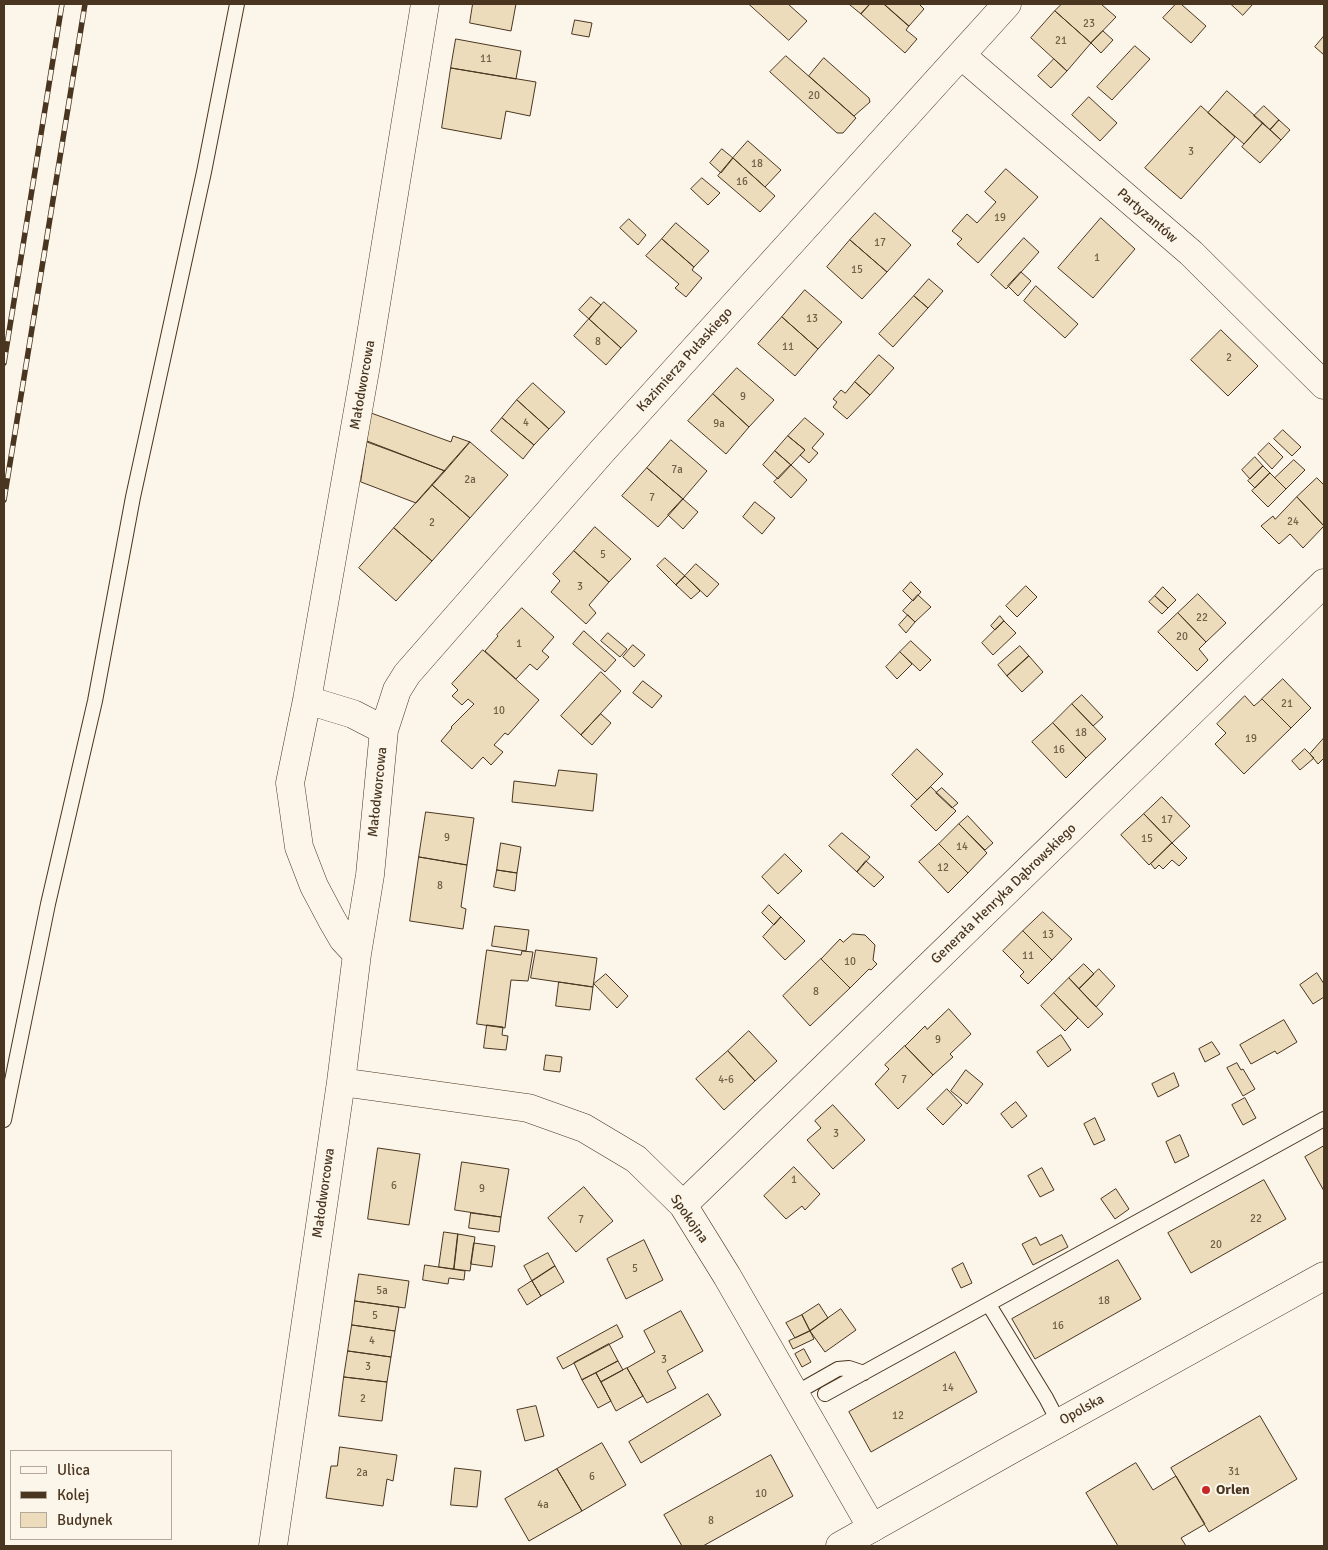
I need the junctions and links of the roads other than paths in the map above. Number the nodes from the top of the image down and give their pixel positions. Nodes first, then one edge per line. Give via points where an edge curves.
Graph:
1 (237, 4) edge
2 (425, 4) edge
3 (1007, 4) edge
4 (961, 55) junction
5 (1324, 385) edge
6 (1324, 583) edge
7 (307, 700) junction
8 (384, 730) junction
9 (357, 954) junction
10 (341, 1082) junction
11 (1324, 1119) edge
12 (4, 1120) edge
13 (683, 1205) junction
14 (1324, 1276) edge
15 (989, 1305) junction
16 (864, 1373) junction
17 (794, 1394) junction
18 (825, 1394) dead end
19 (1059, 1423) junction
20 (872, 1528) junction
21 (273, 1546) edge
22 (840, 1546) edge

1 - 12 lane via 133,497 95,701 48,904
2 - 7 street, Małodworcowa
3 - 4 street, Kazimierza Pułaskiego
4 - 5 street, Partyzantów via 1191,253
4 - 8 street, Kazimierza Pułaskiego via 604,449 407,674 397,690
6 - 13 street, Generała Henryka Dąbrowskiego
7 - 8 street, Małodworcowa via 353,714
7 - 9 street via 290,782 299,847 332,920
8 - 9 street, Małodworcowa via 370,875
9 - 10 street, Małodworcowa
10 - 13 street, Spokojna via 528,1108 584,1128 636,1159
10 - 21 street, Małodworcowa
11 - 15 lane
13 - 17 street, Spokojna
14 - 19 street, Opolska
15 - 16 lane
15 - 19 lane
16 - 17 lane via 849,1368 838,1369
16 - 18 lane
17 - 20 street, Spokojna
19 - 20 street, Opolska
20 - 22 street, Opolska

